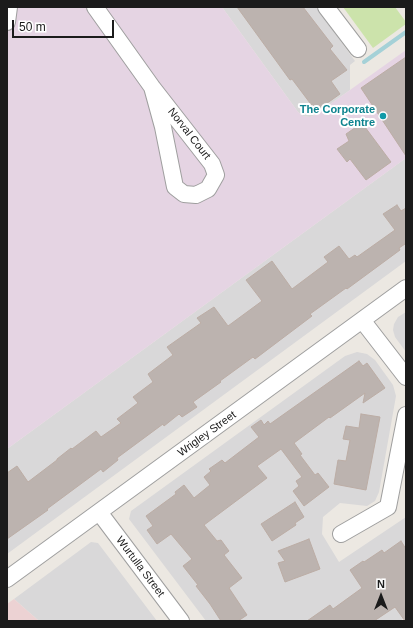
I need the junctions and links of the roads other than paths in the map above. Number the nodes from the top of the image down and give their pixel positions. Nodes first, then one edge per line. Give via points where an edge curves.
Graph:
1 (9, 7) edge
2 (95, 7) edge
3 (326, 7) edge
4 (7, 22) edge
5 (358, 49) dead end
6 (152, 87) junction
7 (406, 288) edge
8 (362, 320) junction
9 (406, 377) edge
10 (406, 415) edge
11 (99, 512) junction
12 (341, 534) dead end
13 (7, 579) edge
14 (181, 621) edge

1 - 4 street
2 - 6 street, Norval Court
3 - 5 street
6 - 6 street, Norval Court via 175,187 184,194 196,194 208,189 216,175 212,164
7 - 8 street, Wrigley Street
8 - 9 street
8 - 11 street, Wrigley Street
10 - 12 street via 388,507
11 - 13 street, Wrigley Street
11 - 14 street, Wurtulla Street

